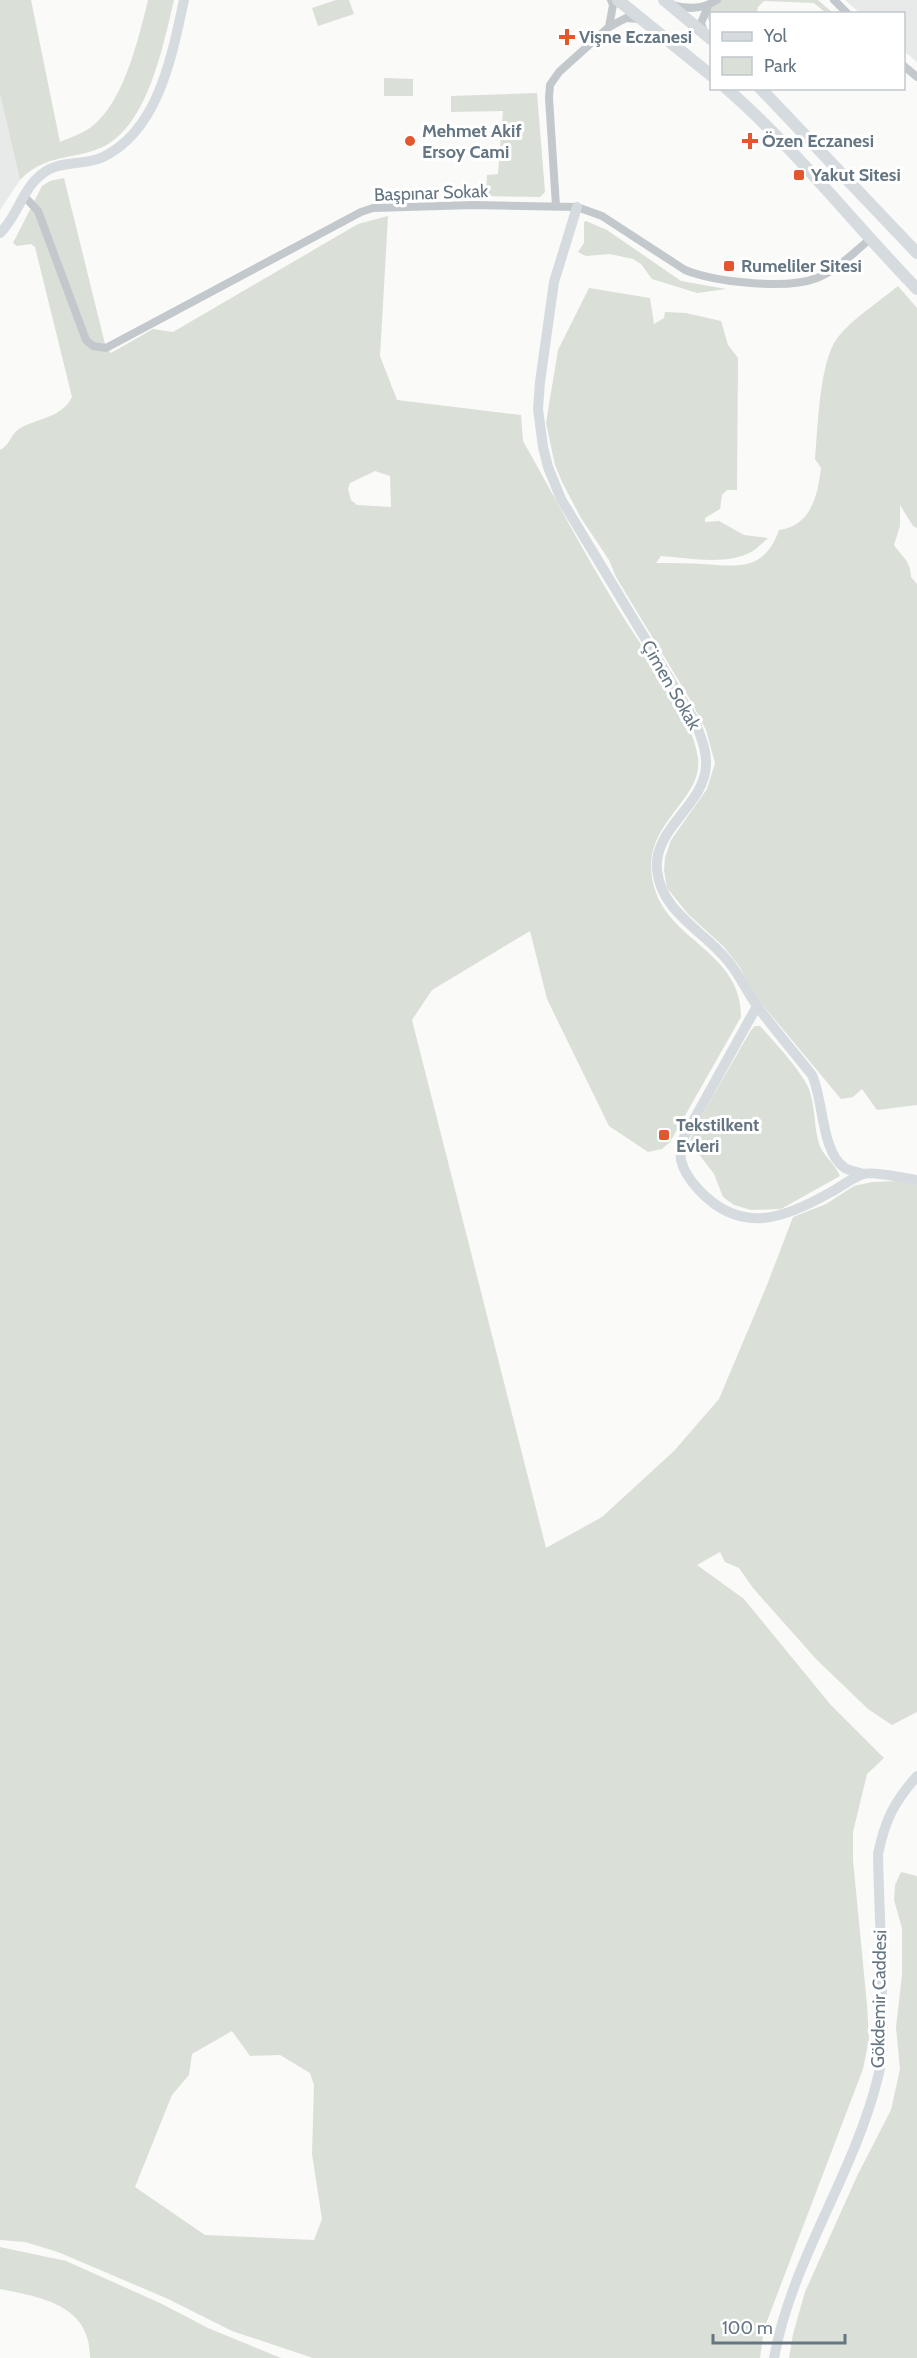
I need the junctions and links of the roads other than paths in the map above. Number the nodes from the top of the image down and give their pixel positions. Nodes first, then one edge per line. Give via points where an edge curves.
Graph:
1 (184, 0) edge
2 (611, 0) edge
3 (618, 0) edge
4 (717, 0) edge
5 (834, 0) edge
6 (665, 1) edge
7 (708, 6) junction
8 (846, 12) edge
9 (645, 20) junction
10 (609, 27) junction
11 (708, 36) edge
12 (905, 68) edge
13 (710, 75) edge
14 (917, 77) edge
15 (729, 90) edge
16 (762, 90) edge
17 (24, 196) junction
18 (556, 206) junction
19 (577, 207) junction
20 (0, 233) edge
21 (869, 240) junction
22 (917, 253) edge
23 (917, 290) edge
24 (757, 1006) junction
25 (864, 1174) junction
26 (917, 1180) edge
27 (917, 1776) edge
28 (774, 2358) edge

1 - 17 main road via 168,67 132,136 102,158 47,170
2 - 10 street
3 - 9 main road
4 - 7 street
5 - 8 street
6 - 7 street via 682,8
6 - 11 main road
7 - 11 street via 701,23
9 - 10 street via 626,18
9 - 13 main road
10 - 18 street via 559,72 549,88
12 - 14 street
15 - 21 main road via 829,192
16 - 22 main road
17 - 18 street, Başpınar Sokak via 38,211 86,340 106,348 361,212 390,206
17 - 20 main road
18 - 19 street, Başpınar Sokak
19 - 21 street, Başpınar Sokak via 602,216 685,270 762,283 800,283 818,277
19 - 24 main road, Çimen Sokak via 558,263 549,318 538,409 543,447 550,474 569,514 694,721 705,753 704,779 664,837 656,867 659,883 666,900 729,962
21 - 23 main road
24 - 25 main road, Çimen Sokak via 812,1075 822,1104 826,1137 836,1159 846,1168
24 - 25 main road via 687,1130 679,1151 687,1175 710,1201 726,1212 741,1218 768,1219 800,1210
25 - 26 main road
27 - 28 main road, Gökdemir Caddesi via 891,1810 878,1854 882,2017 879,2075 865,2119 791,2291

